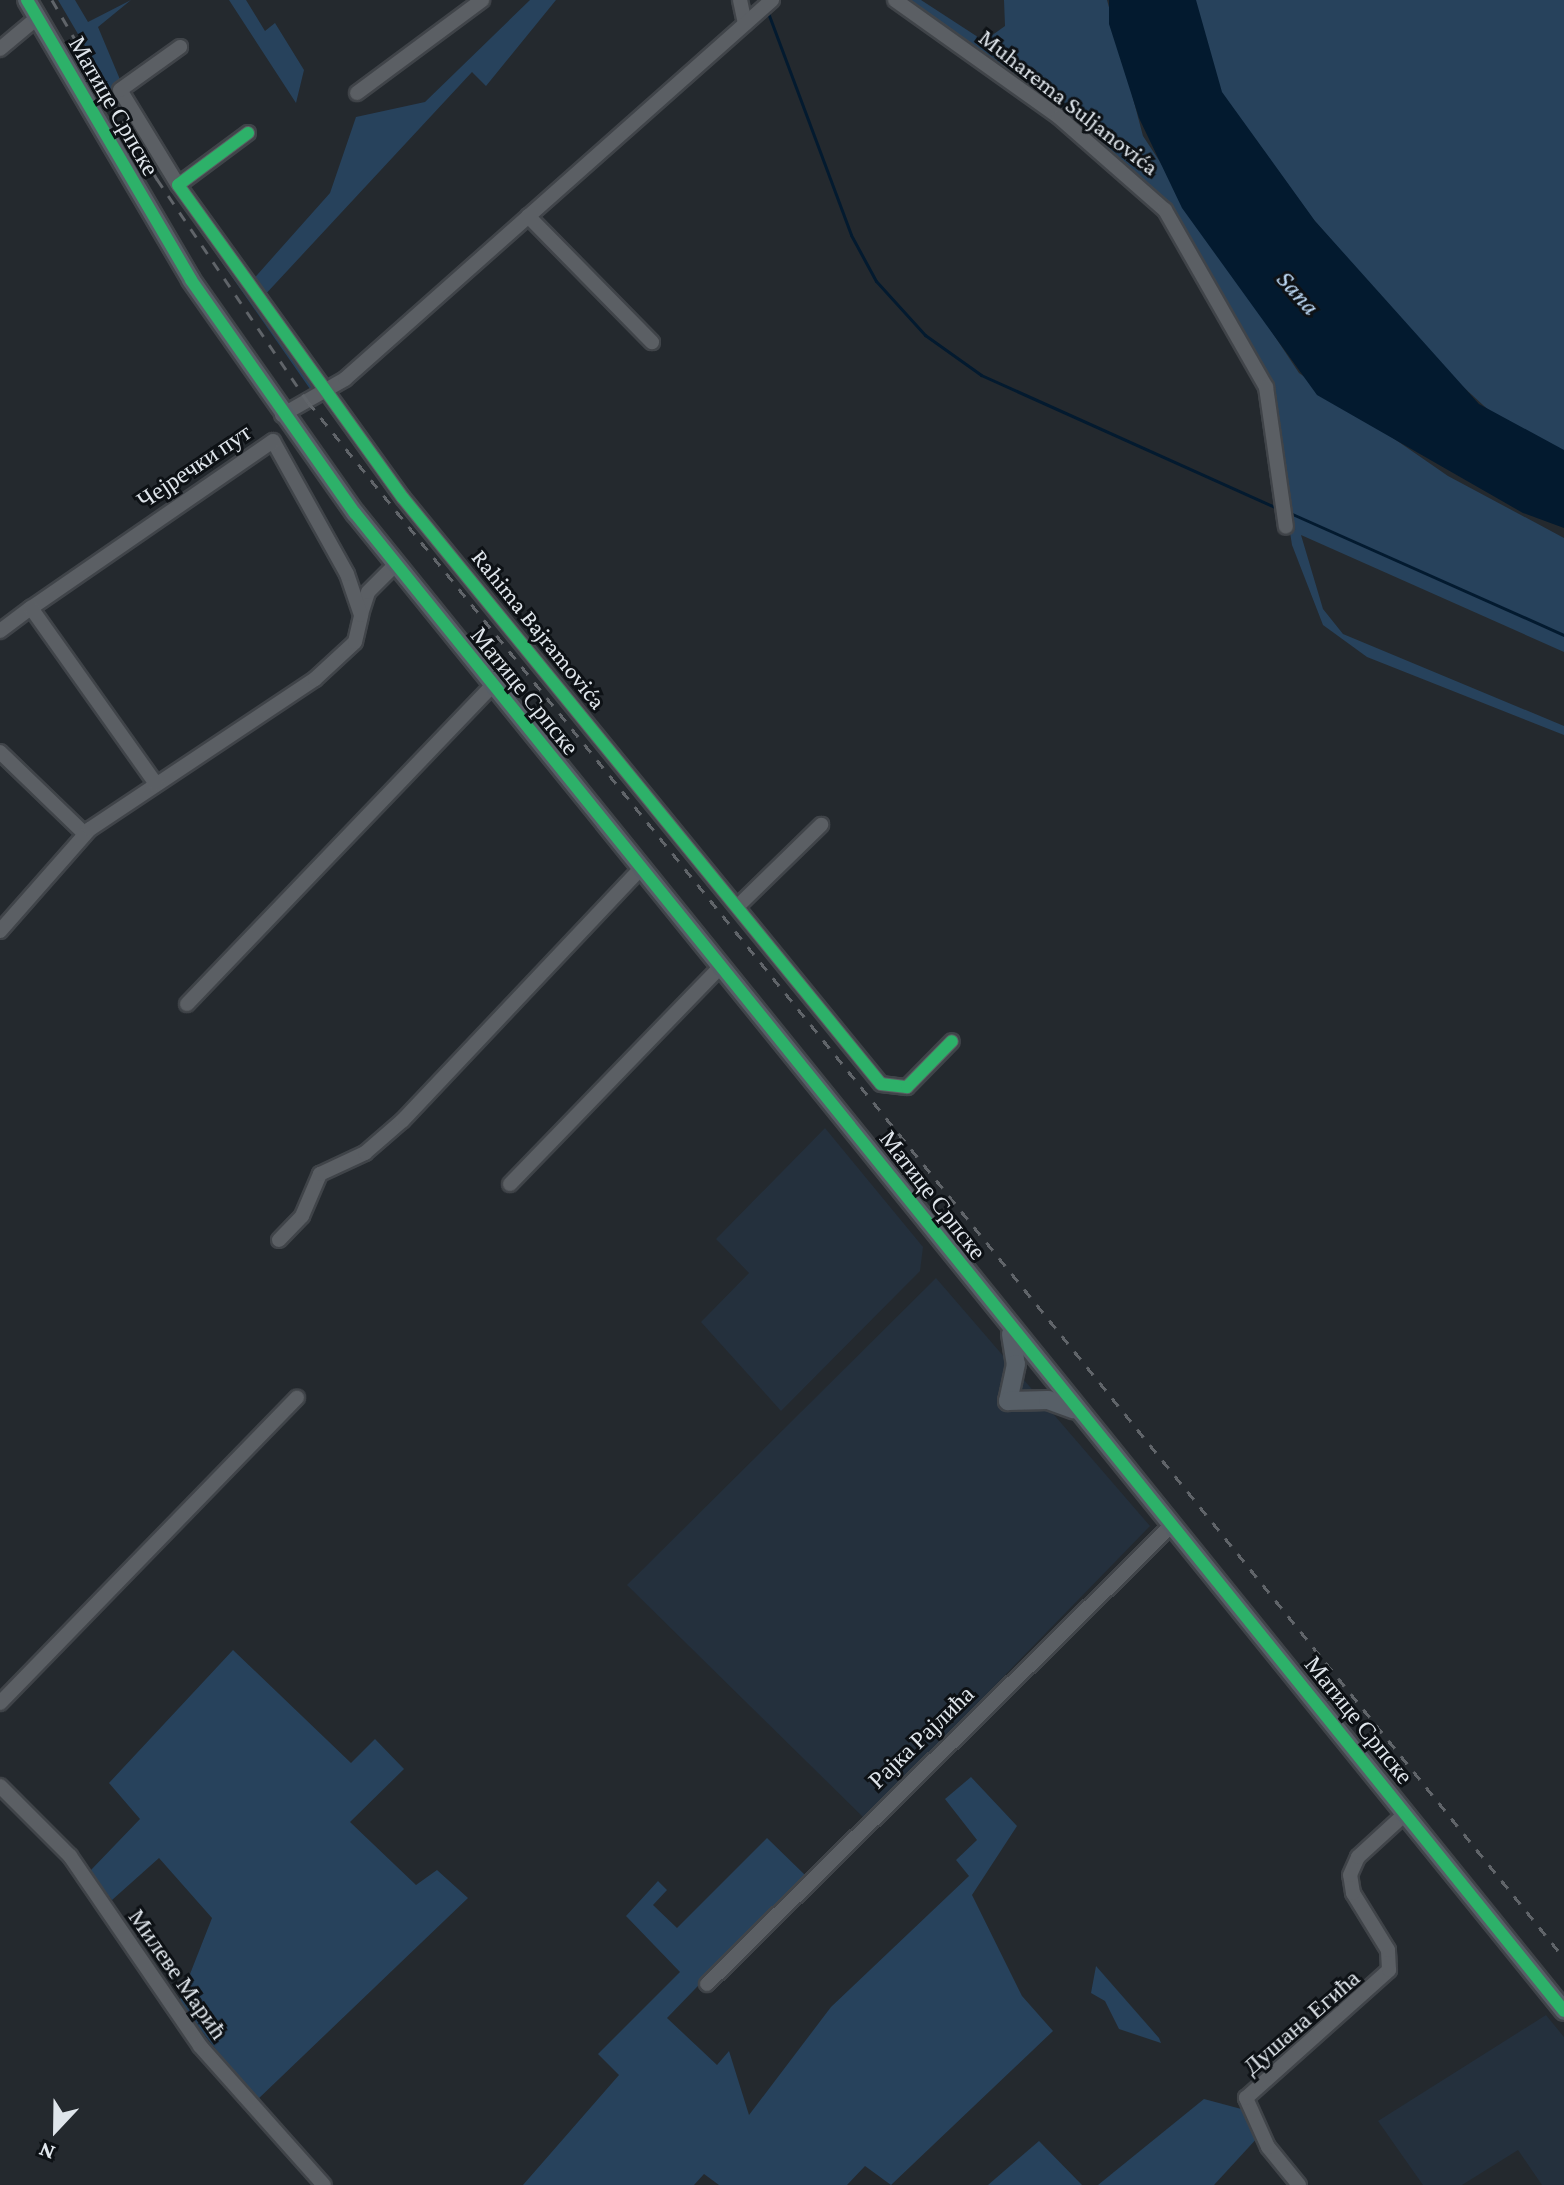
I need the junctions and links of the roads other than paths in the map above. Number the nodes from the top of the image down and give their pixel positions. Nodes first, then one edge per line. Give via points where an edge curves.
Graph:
1 (27, 0) edge
2 (482, 0) edge
3 (740, 0) edge
4 (772, 0) edge
5 (895, 0) edge
6 (37, 18) junction
7 (745, 23) junction
8 (180, 47) dead end
9 (0, 49) edge
10 (357, 93) dead end
11 (248, 133) dead end
12 (178, 185) junction
13 (528, 216) junction
14 (652, 342) dead end
15 (323, 394) junction
16 (282, 415) junction
17 (1286, 527) dead end
18 (396, 564) junction
19 (31, 608) junction
20 (361, 615) junction
21 (0, 631) edge
22 (492, 686) junction
23 (0, 752) edge
24 (156, 784) junction
25 (821, 825) dead end
26 (85, 834) junction
27 (641, 868) junction
28 (739, 905) junction
29 (0, 931) edge
30 (721, 966) junction
31 (187, 1004) dead end
32 (952, 1041) dead end
33 (510, 1184) dead end
34 (279, 1240) dead end
35 (1009, 1328) junction
36 (297, 1398) dead end
37 (1075, 1410) junction
38 (1170, 1527) junction
39 (0, 1703) edge
40 (0, 1786) edge
41 (1405, 1814) junction
42 (707, 1984) dead end
43 (1564, 2011) edge
44 (324, 2185) edge
45 (1299, 2185) edge

1 - 6 main road, Матице Српске
2 - 10 street
3 - 7 street
4 - 7 street
5 - 17 street, Muharema Suljanovića via 1049,109 1165,210 1266,387
6 - 9 street
6 - 16 main road, Матице Српске via 191,280
7 - 13 street
8 - 12 street, Rahima Bajramovića via 120,90
11 - 12 street
12 - 15 street, Rahima Bajramovića
13 - 14 street
13 - 15 street
15 - 16 street
15 - 28 street, Rahima Bajramovića
16 - 18 main road, Матице Српске
18 - 20 street via 368,592
18 - 22 main road, Матице Српске
19 - 20 street, Чејречки пут via 269,440 291,462 329,531
19 - 21 street, Чејречки пут
19 - 24 street
20 - 24 street via 347,654
22 - 27 main road, Матице Српске
22 - 31 street, Матице Српске
23 - 26 street
24 - 26 street
25 - 28 street
26 - 29 street
27 - 30 main road, Матице Српске
27 - 34 street via 365,1153 320,1174 302,1216
28 - 32 street, Rahima Bajramovića via 881,1084 907,1087
30 - 33 street
30 - 35 main road, Матице Српске
35 - 37 main road, Матице Српске
35 - 37 main road via 1016,1364 1008,1401 1048,1400
36 - 39 street
37 - 38 main road, Матице Српске
38 - 41 main road, Матице Српске
38 - 42 street, Рајка Рајлића
40 - 44 street, Милеве Мaрић via 70,1856 200,2046
41 - 43 main road, Матице Српске
41 - 45 street, Душана Егића via 1358,1857 1350,1875 1353,1893 1388,1950 1389,1970 1246,2098 1268,2147

